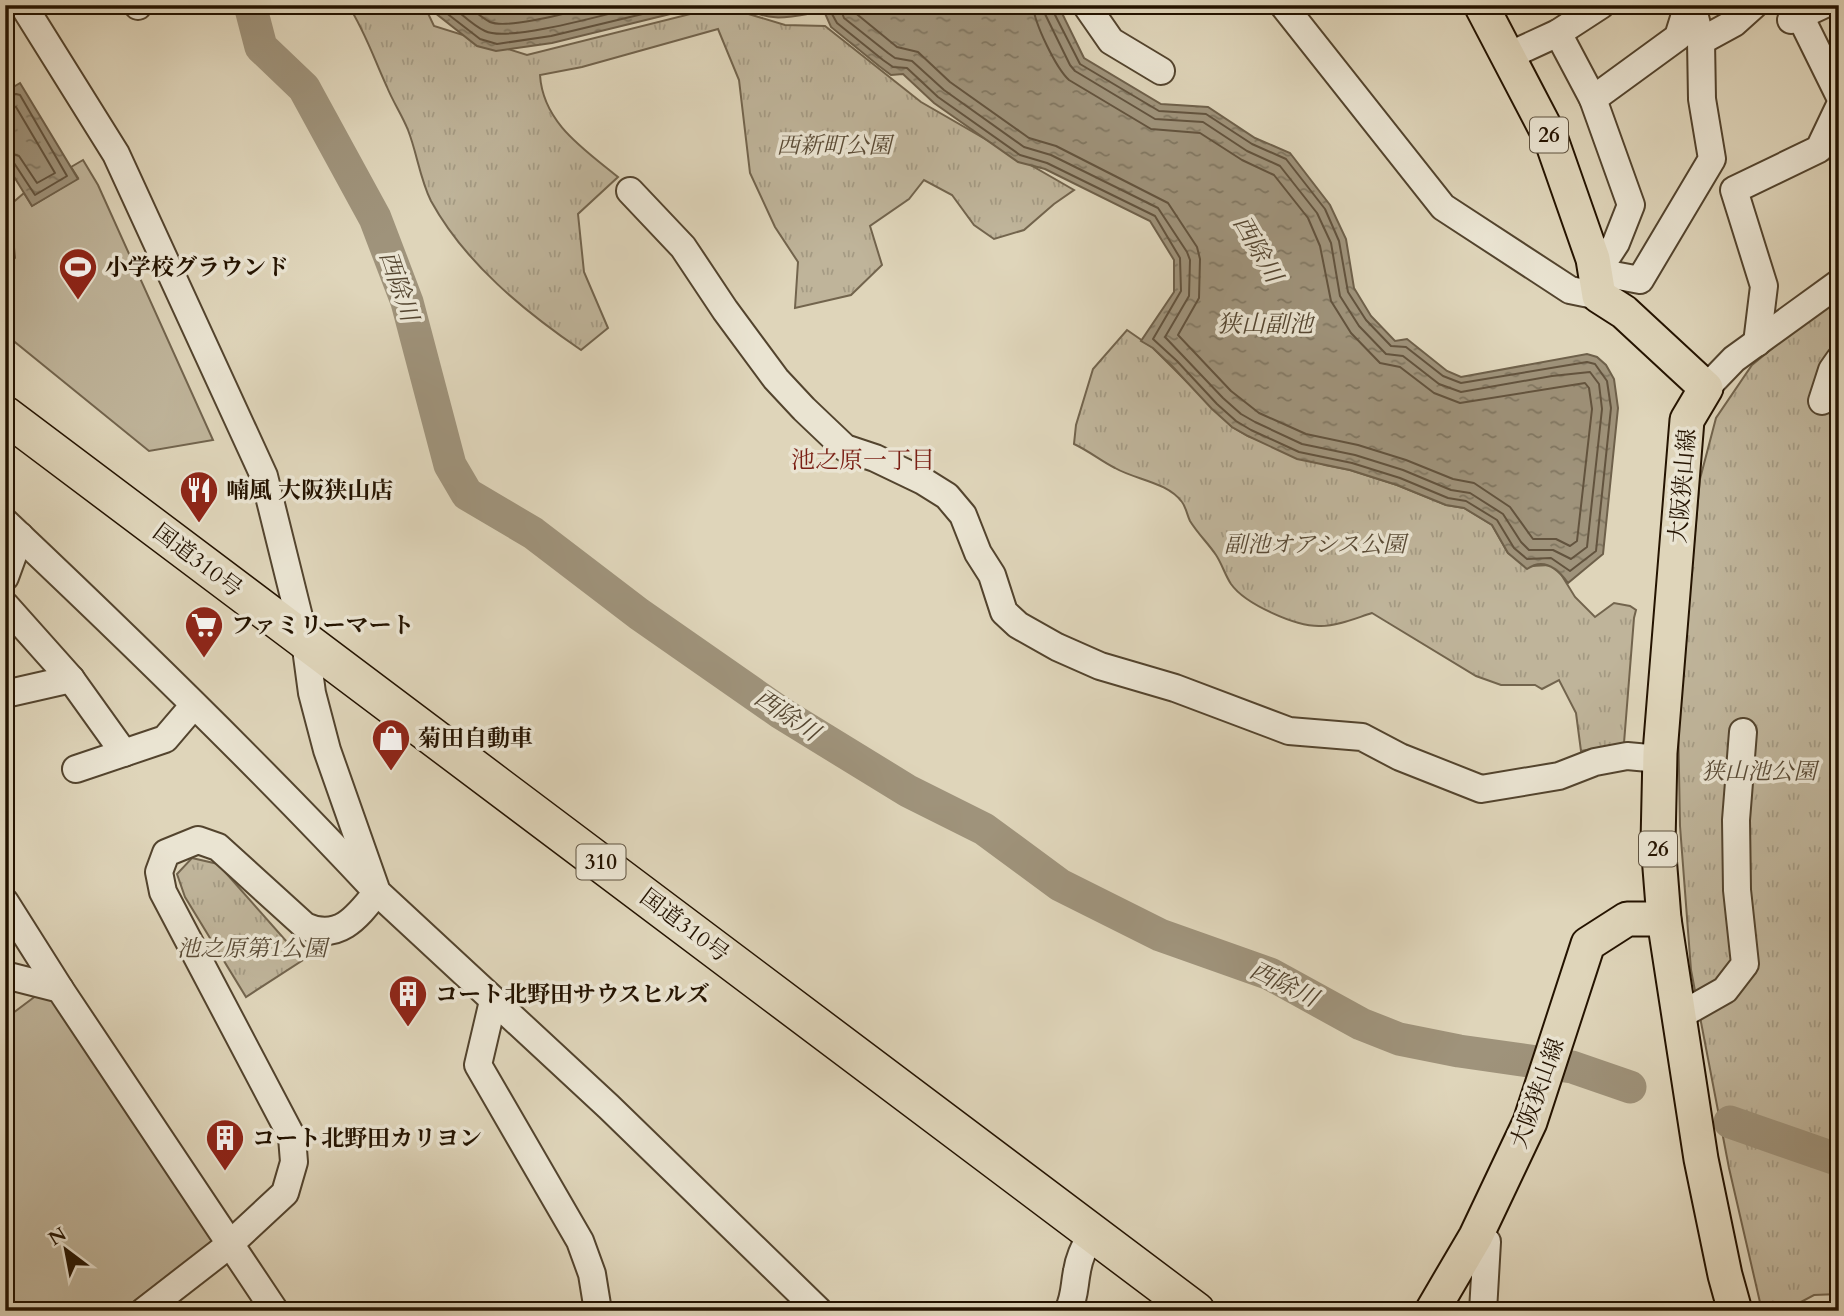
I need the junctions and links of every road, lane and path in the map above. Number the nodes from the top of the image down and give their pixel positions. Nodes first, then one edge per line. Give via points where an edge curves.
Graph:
1 (23, 5) edge
2 (1086, 5) edge
3 (1283, 5) edge
4 (1481, 5) edge
5 (1601, 5) edge
6 (1690, 5) edge
7 (1754, 5) edge
8 (1805, 14) edge
9 (1558, 33) junction
10 (1701, 41) junction
11 (1507, 57) junction
12 (1161, 71) dead end
13 (1839, 95) edge
14 (1593, 99) junction
15 (1839, 107) edge
16 (629, 191) dead end
17 (1839, 282) edge
18 (1598, 284) junction
19 (1757, 343) junction
20 (1839, 360) edge
21 (1706, 388) junction
22 (1822, 401) dead end
23 (5, 415) edge
24 (13, 529) edge
25 (5, 577) edge
26 (5, 605) edge
27 (305, 641) junction
28 (71, 679) junction
29 (5, 694) edge
30 (194, 705) junction
31 (1743, 732) dead end
32 (124, 753) junction
33 (1660, 760) junction
34 (76, 769) dead end
35 (377, 892) junction
36 (5, 902) edge
37 (1664, 919) junction
38 (5, 975) edge
39 (60, 989) junction
40 (494, 1001) junction
41 (1679, 1016) junction
42 (1091, 1233) junction
43 (1476, 1236) junction
44 (229, 1245) junction
45 (144, 1311) edge
46 (275, 1311) edge
47 (598, 1311) edge
48 (819, 1311) edge
49 (1068, 1311) edge
50 (1196, 1311) edge
51 (1432, 1311) edge
52 (1483, 1311) edge
53 (1735, 1311) edge

1 - 27 street via 116,154 264,476
2 - 12 street via 1111,41
3 - 18 street via 1443,207 1570,290
4 - 11 main road, 26
5 - 9 street
6 - 10 street
6 - 14 street via 1678,37
7 - 10 street via 1734,23
8 - 13 street
9 - 11 street
9 - 14 street
10 - 18 street via 1702,99 1712,159 1640,280
11 - 18 main road, 26 via 1551,139
14 - 18 street via 1631,205
15 - 19 street via 1819,149 1734,190 1764,286
16 - 33 street via 683,247 768,369 803,408 845,448 875,458 947,496 962,515 992,575 1004,612 1057,647 1289,731 1362,737 1481,789 1559,776 1627,756
17 - 19 street
18 - 21 main road
19 - 21 street
20 - 22 street
21 - 33 main road, 大阪狭山線 / 26 via 1687,420
23 - 27 highway, 国道310号 / 310
24 - 25 street
24 - 30 street
26 - 28 street
27 - 35 street via 327,750
27 - 42 highway, 国道310号 / 310
28 - 29 street
28 - 32 street
30 - 32 street via 165,739
30 - 35 street
31 - 41 street via 1736,820 1745,964 1725,990
32 - 34 street
33 - 37 main road, 大阪狭山線 / 26 via 1658,843
35 - 40 street
35 - 44 street via 356,918 336,930 318,932 305,926 218,847 198,840 166,853 159,872 163,892 292,1137 294,1162 285,1194
36 - 39 street
37 - 41 main road, 大阪狭山線 / 26
37 - 43 main road, 大阪狭山線 via 1627,919 1588,944 1530,1122
38 - 39 street
39 - 44 street
40 - 47 street via 478,1065 580,1241 592,1273
40 - 48 street
41 - 53 main road, 大阪狭山線 / 26 via 1701,1159
42 - 49 street
42 - 50 highway, 国道310号 / 310
43 - 51 main road, 大阪狭山線
43 - 52 street via 1487,1242
44 - 45 street
44 - 46 street

